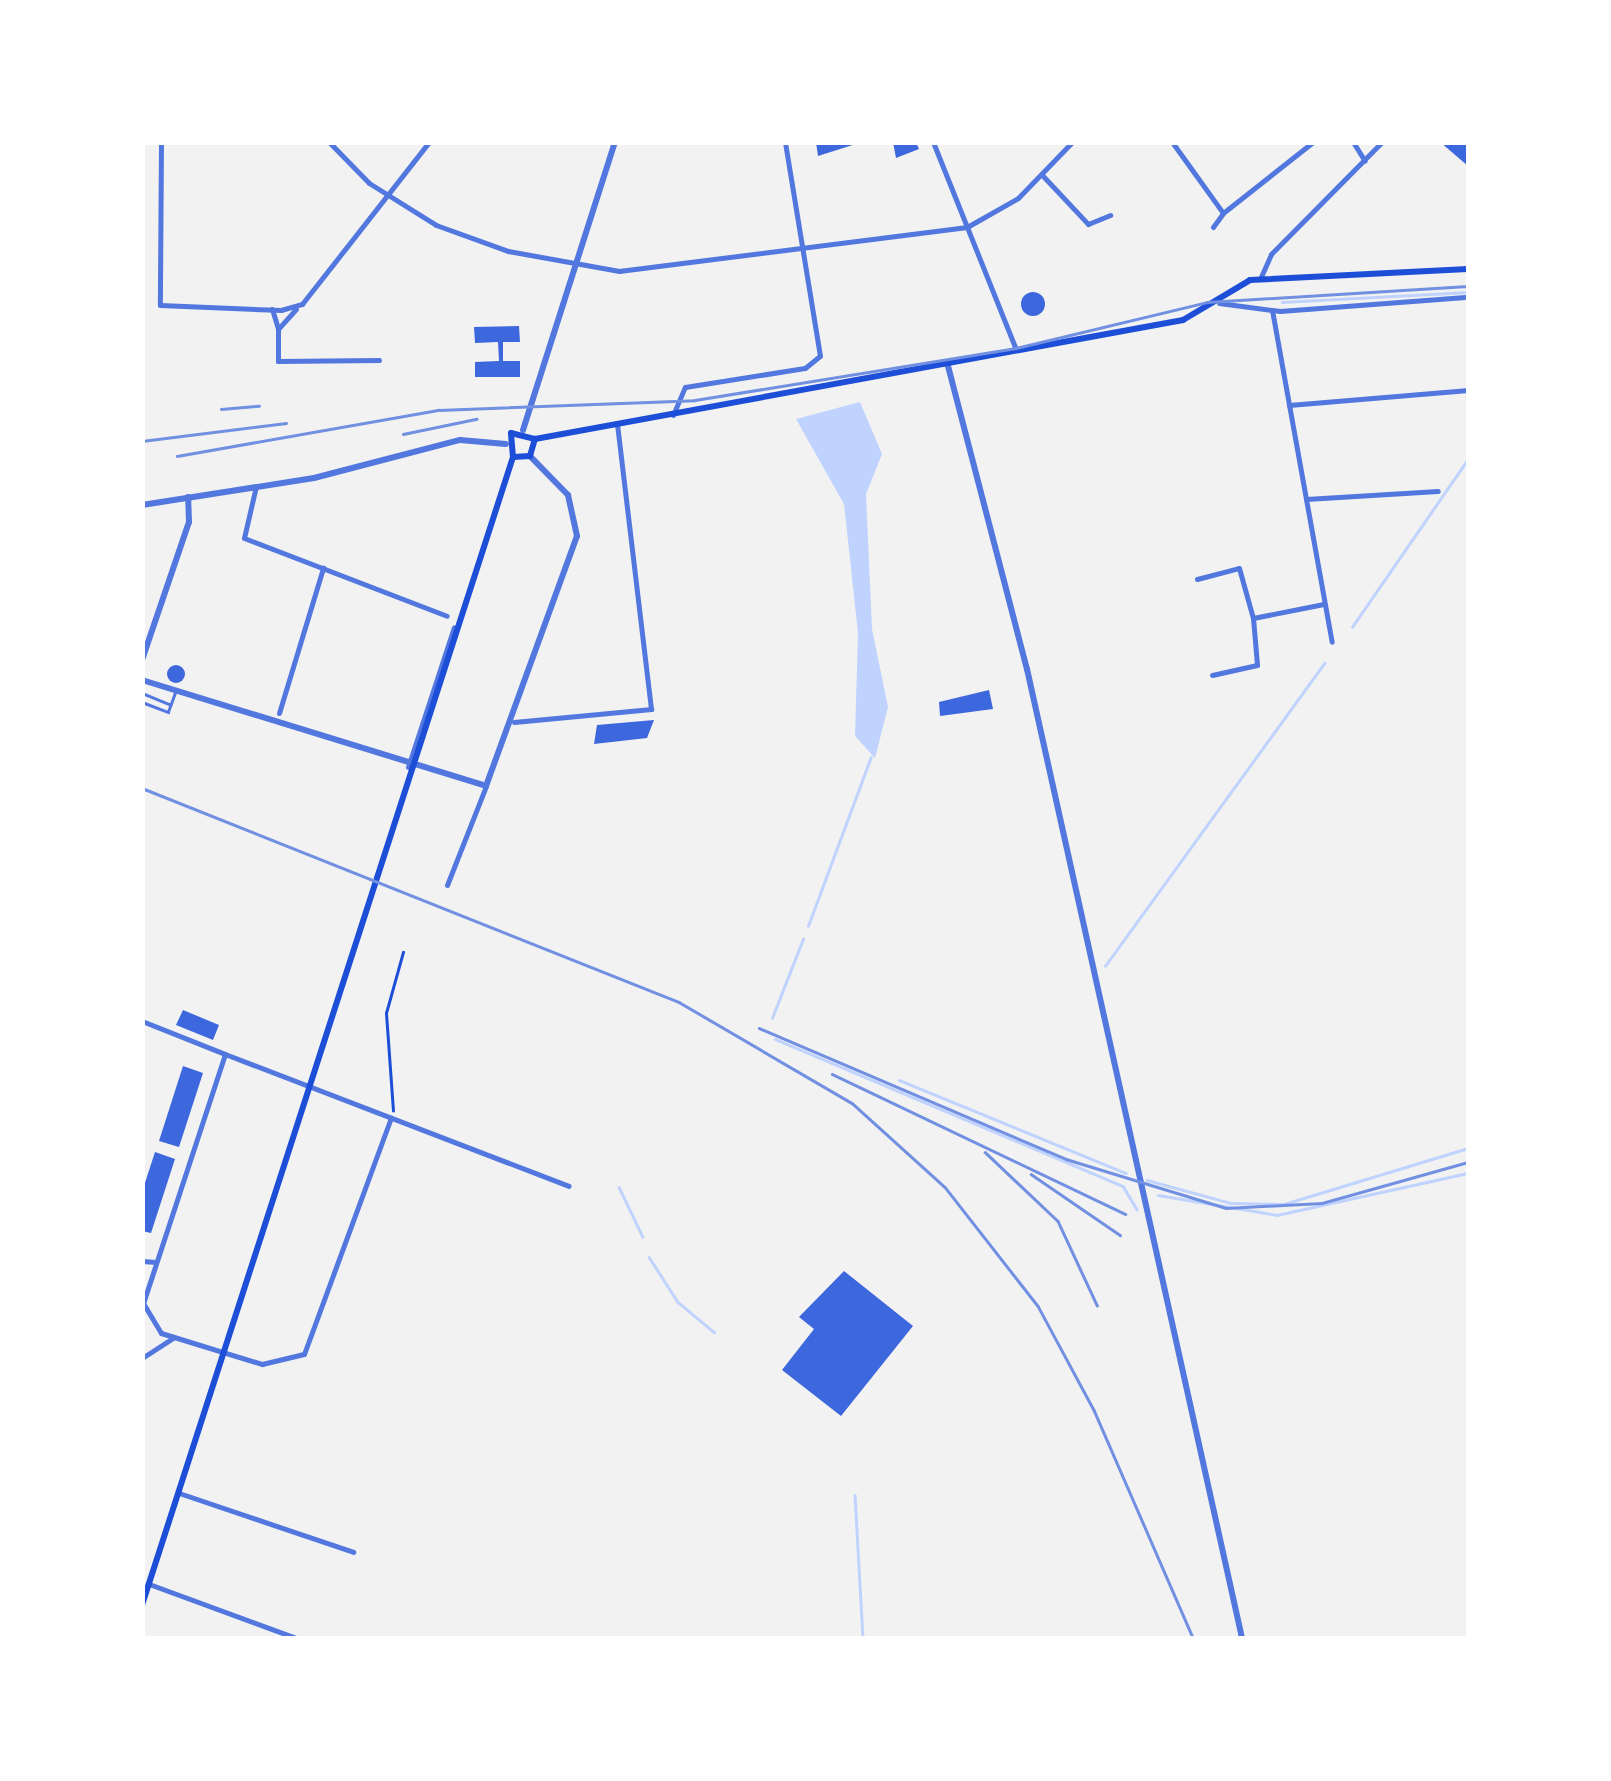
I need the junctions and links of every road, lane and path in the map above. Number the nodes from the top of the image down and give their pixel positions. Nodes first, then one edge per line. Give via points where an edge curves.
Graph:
1 (161, 142) edge
2 (329, 142) edge
3 (429, 142) edge
4 (615, 142) edge
5 (785, 142) edge
6 (933, 142) edge
7 (1072, 142) edge
8 (1172, 142) edge
9 (1313, 142) edge
10 (1353, 142) edge
11 (1382, 142) edge
12 (1365, 160) junction
13 (1044, 176) junction
14 (386, 195) junction
15 (1223, 213) junction
16 (1110, 215) dead end
17 (967, 227) junction
18 (1213, 227) dead end
19 (802, 252) junction
20 (576, 265) junction
21 (1468, 269) edge
22 (1260, 280) junction
23 (1468, 297) edge
24 (1219, 304) junction
25 (298, 307) junction
26 (272, 309) junction
27 (1272, 310) junction
28 (278, 328) junction
29 (1018, 353) junction
30 (379, 360) dead end
31 (948, 366) junction
32 (1468, 390) edge
33 (1289, 405) junction
34 (673, 414) junction
35 (618, 425) junction
36 (523, 430) junction
37 (534, 439) junction
38 (506, 444) junction
39 (530, 456) junction
40 (513, 457) junction
41 (256, 486) junction
42 (1438, 491) dead end
43 (188, 497) junction
44 (1306, 499) junction
45 (142, 505) edge
46 (322, 568) junction
47 (1197, 579) dead end
48 (1325, 604) junction
49 (447, 616) dead end
50 (1253, 618) junction
51 (454, 627) dead end
52 (1332, 642) dead end
53 (142, 660) edge
54 (1212, 676) dead end
55 (142, 680) edge
56 (142, 692) edge
57 (176, 692) junction
58 (142, 702) edge
59 (170, 704) junction
60 (279, 713) dead end
61 (514, 722) junction
62 (408, 767) junction
63 (486, 786) junction
64 (448, 885) dead end
65 (404, 952) dead end
66 (142, 1021) edge
67 (225, 1054) junction
68 (391, 1118) junction
69 (569, 1186) dead end
70 (142, 1260) edge
71 (156, 1262) junction
72 (174, 1338) junction
73 (224, 1354) junction
74 (142, 1358) edge
75 (179, 1494) junction
76 (353, 1552) dead end
77 (150, 1584) junction
78 (142, 1605) edge
79 (294, 1635) edge
80 (1242, 1638) edge

1 - 26 street via 160,306
2 - 14 street
3 - 14 street
4 - 20 street
5 - 19 street
6 - 17 street
7 - 13 street
8 - 15 street
9 - 15 street
10 - 12 street
11 - 12 street
12 - 22 street via 1271,254
13 - 16 street via 1088,224
13 - 17 street
14 - 20 street via 478,242
14 - 25 street
15 - 18 street
17 - 19 street
17 - 29 street
19 - 20 street via 654,270
19 - 34 street via 820,356 805,368 684,387
20 - 36 street
21 - 22 main road
22 - 24 main road
23 - 27 street
24 - 27 street
24 - 29 main road via 1183,320
25 - 26 street
25 - 28 street
26 - 28 street
27 - 33 street
28 - 30 street via 278,361
29 - 31 main road
31 - 34 main road
31 - 80 street via 1027,669
32 - 33 street
33 - 44 street
34 - 35 main road
35 - 37 main road
35 - 61 street via 651,708
36 - 37 main road
36 - 38 main road
37 - 39 main road
38 - 40 main road
38 - 41 street via 460,440
39 - 40 main road
39 - 61 street via 568,495 578,528
40 - 73 main road
41 - 43 street
41 - 46 street via 242,536
42 - 44 street
43 - 45 street
43 - 53 street via 189,522
44 - 48 street
46 - 49 street
46 - 60 street
47 - 50 street via 1239,568
48 - 50 street
48 - 52 street
50 - 54 street via 1257,665
51 - 62 street
55 - 57 street
56 - 59 lane
57 - 59 lane
57 - 62 street
58 - 59 lane via 168,712
61 - 63 street
62 - 63 street
63 - 64 street
65 - 68 path via 386,1013 397,1087
66 - 67 street
67 - 68 street
67 - 71 street
68 - 69 street
68 - 73 street via 304,1354 276,1366
70 - 71 street
71 - 72 street via 144,1316
72 - 73 street
72 - 74 street
73 - 75 main road
75 - 76 street
75 - 77 main road
77 - 78 main road
77 - 79 street

